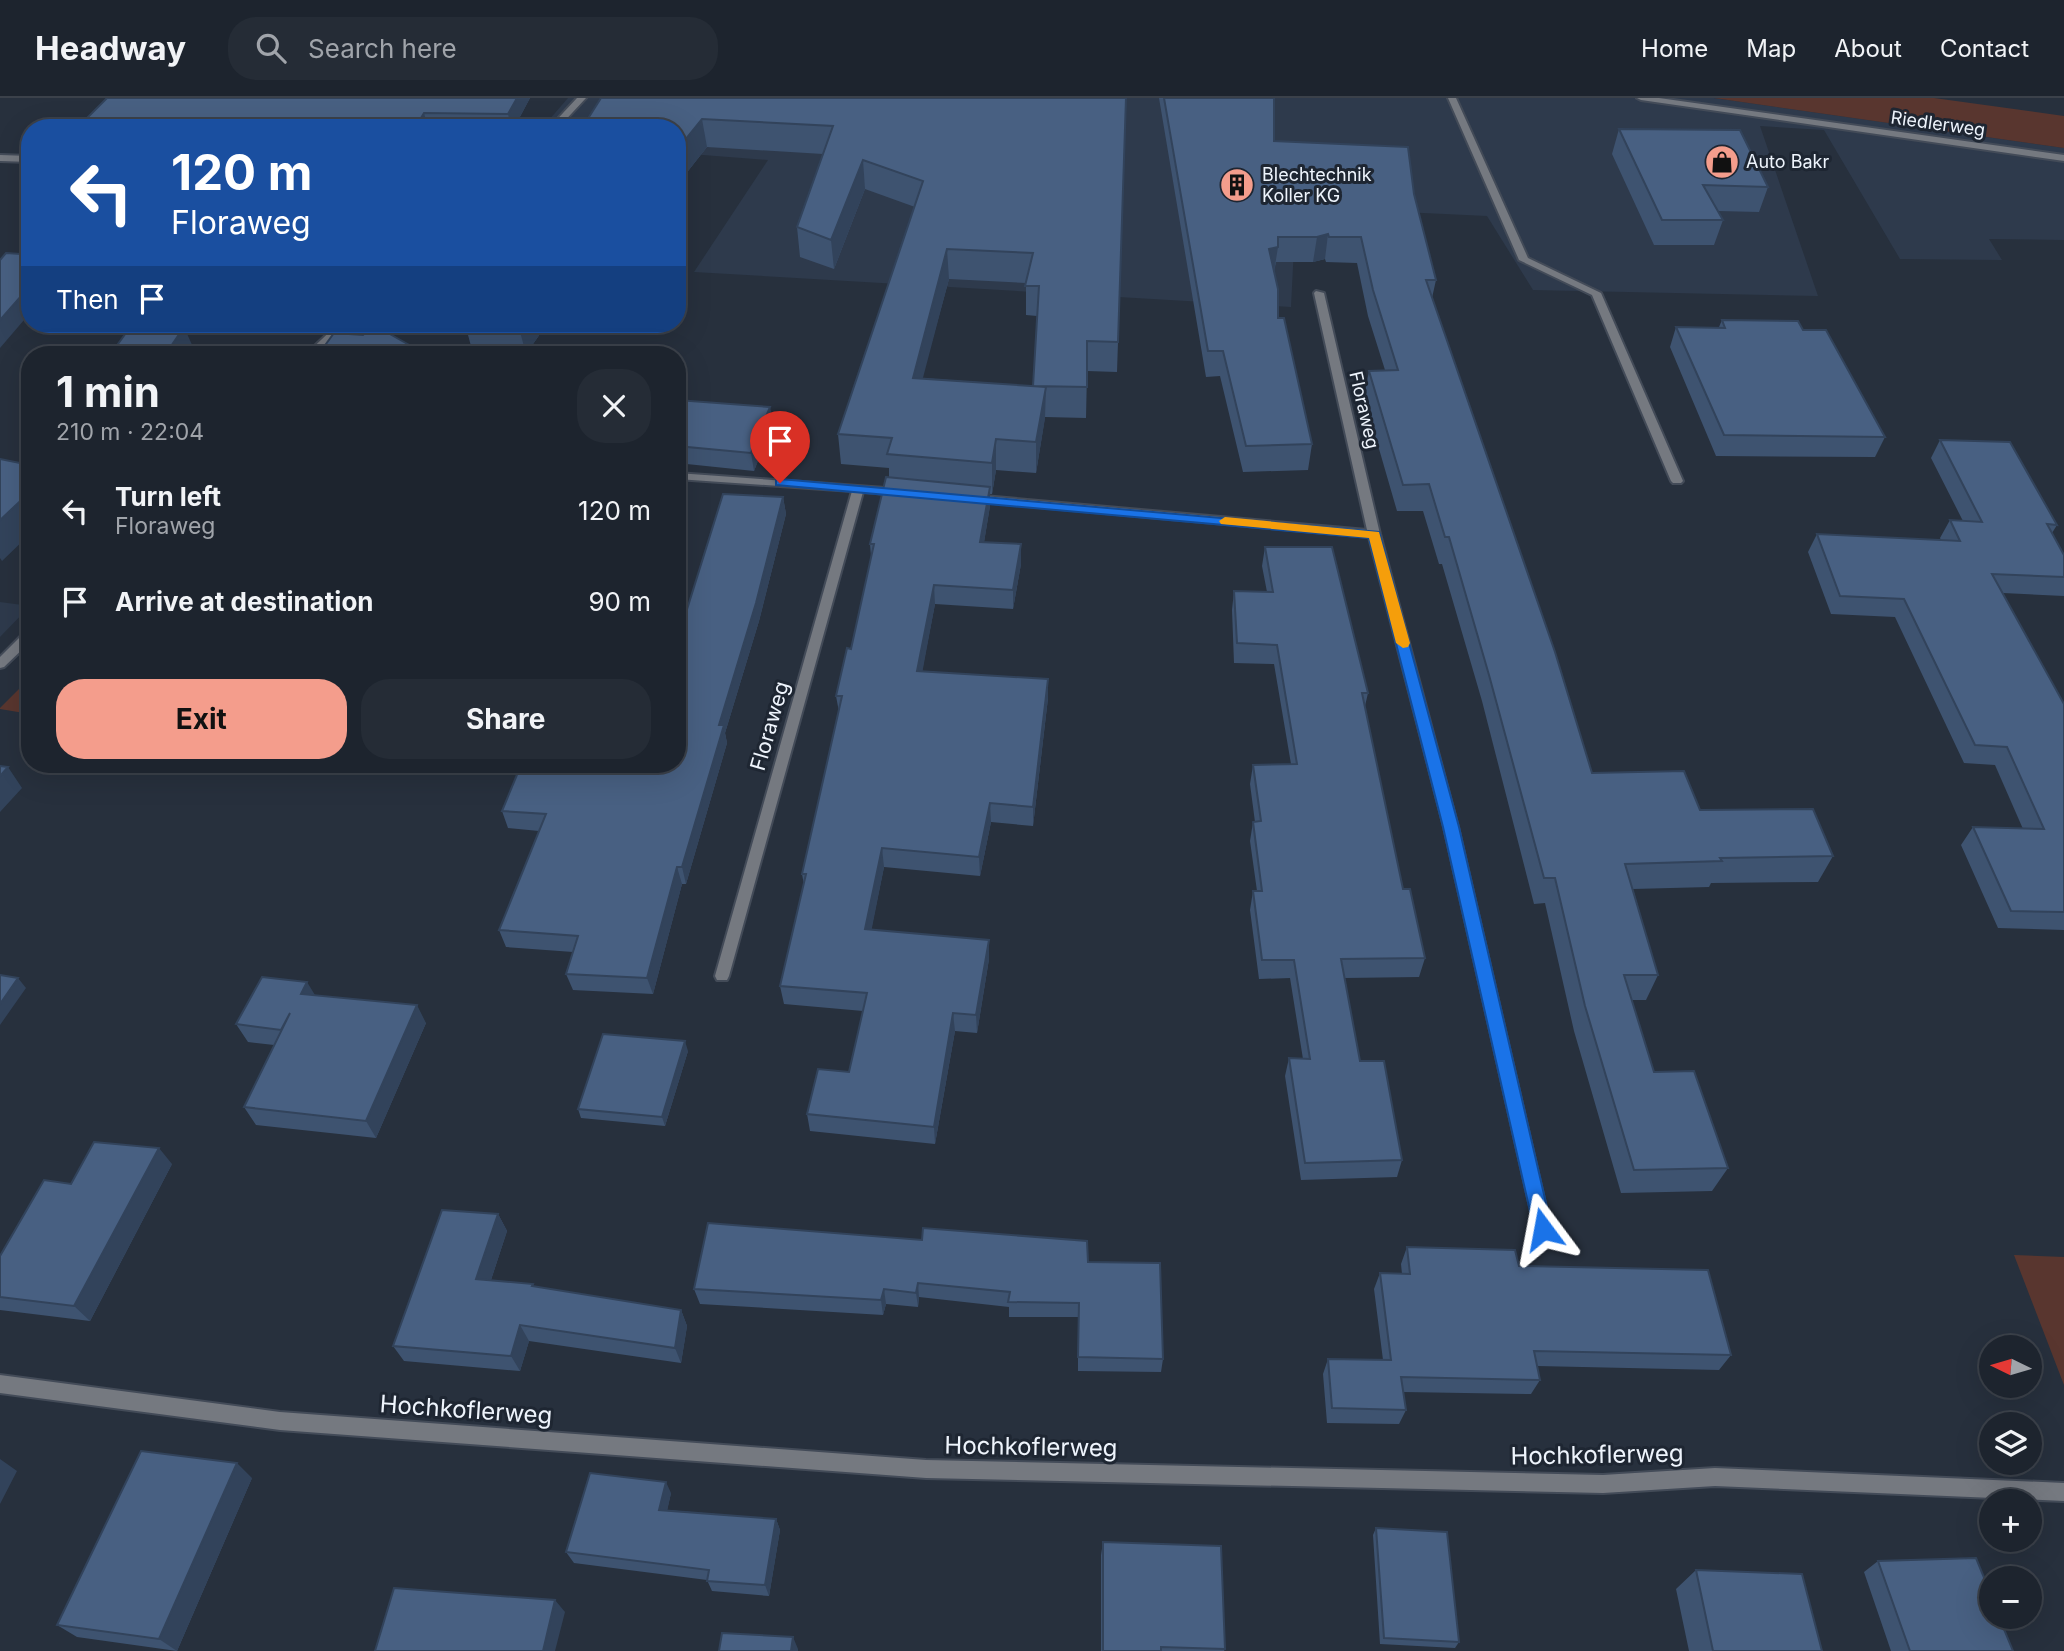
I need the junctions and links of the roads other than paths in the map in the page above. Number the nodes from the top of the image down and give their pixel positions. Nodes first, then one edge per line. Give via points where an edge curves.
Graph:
1 (582, 98) edge
2 (1452, 98) edge
3 (1641, 98) edge
4 (562, 119) edge
5 (0, 158) edge
6 (2064, 158) edge
7 (21, 159) edge
8 (1319, 293) dead end
9 (334, 333) edge
10 (320, 346) edge
11 (686, 477) edge
12 (1677, 481) dead end
13 (858, 488) junction
14 (912, 493) edge
15 (953, 496) edge
16 (1374, 534) junction
17 (21, 643) edge
18 (0, 664) edge
19 (722, 976) dead end
20 (1543, 1229) dead end
21 (0, 1384) edge
22 (2064, 1492) edge

1 - 4 street
2 - 12 street via 1524,260 1596,293
3 - 6 street, Riedlerweg
5 - 7 street
8 - 16 street, Floraweg
9 - 10 street
11 - 13 street
13 - 14 street
13 - 19 street, Floraweg
15 - 16 street
16 - 20 street, Floraweg via 1451,827
17 - 18 street
21 - 22 street, Hochkoflerweg via 280,1421 926,1469 1602,1484 1715,1477

